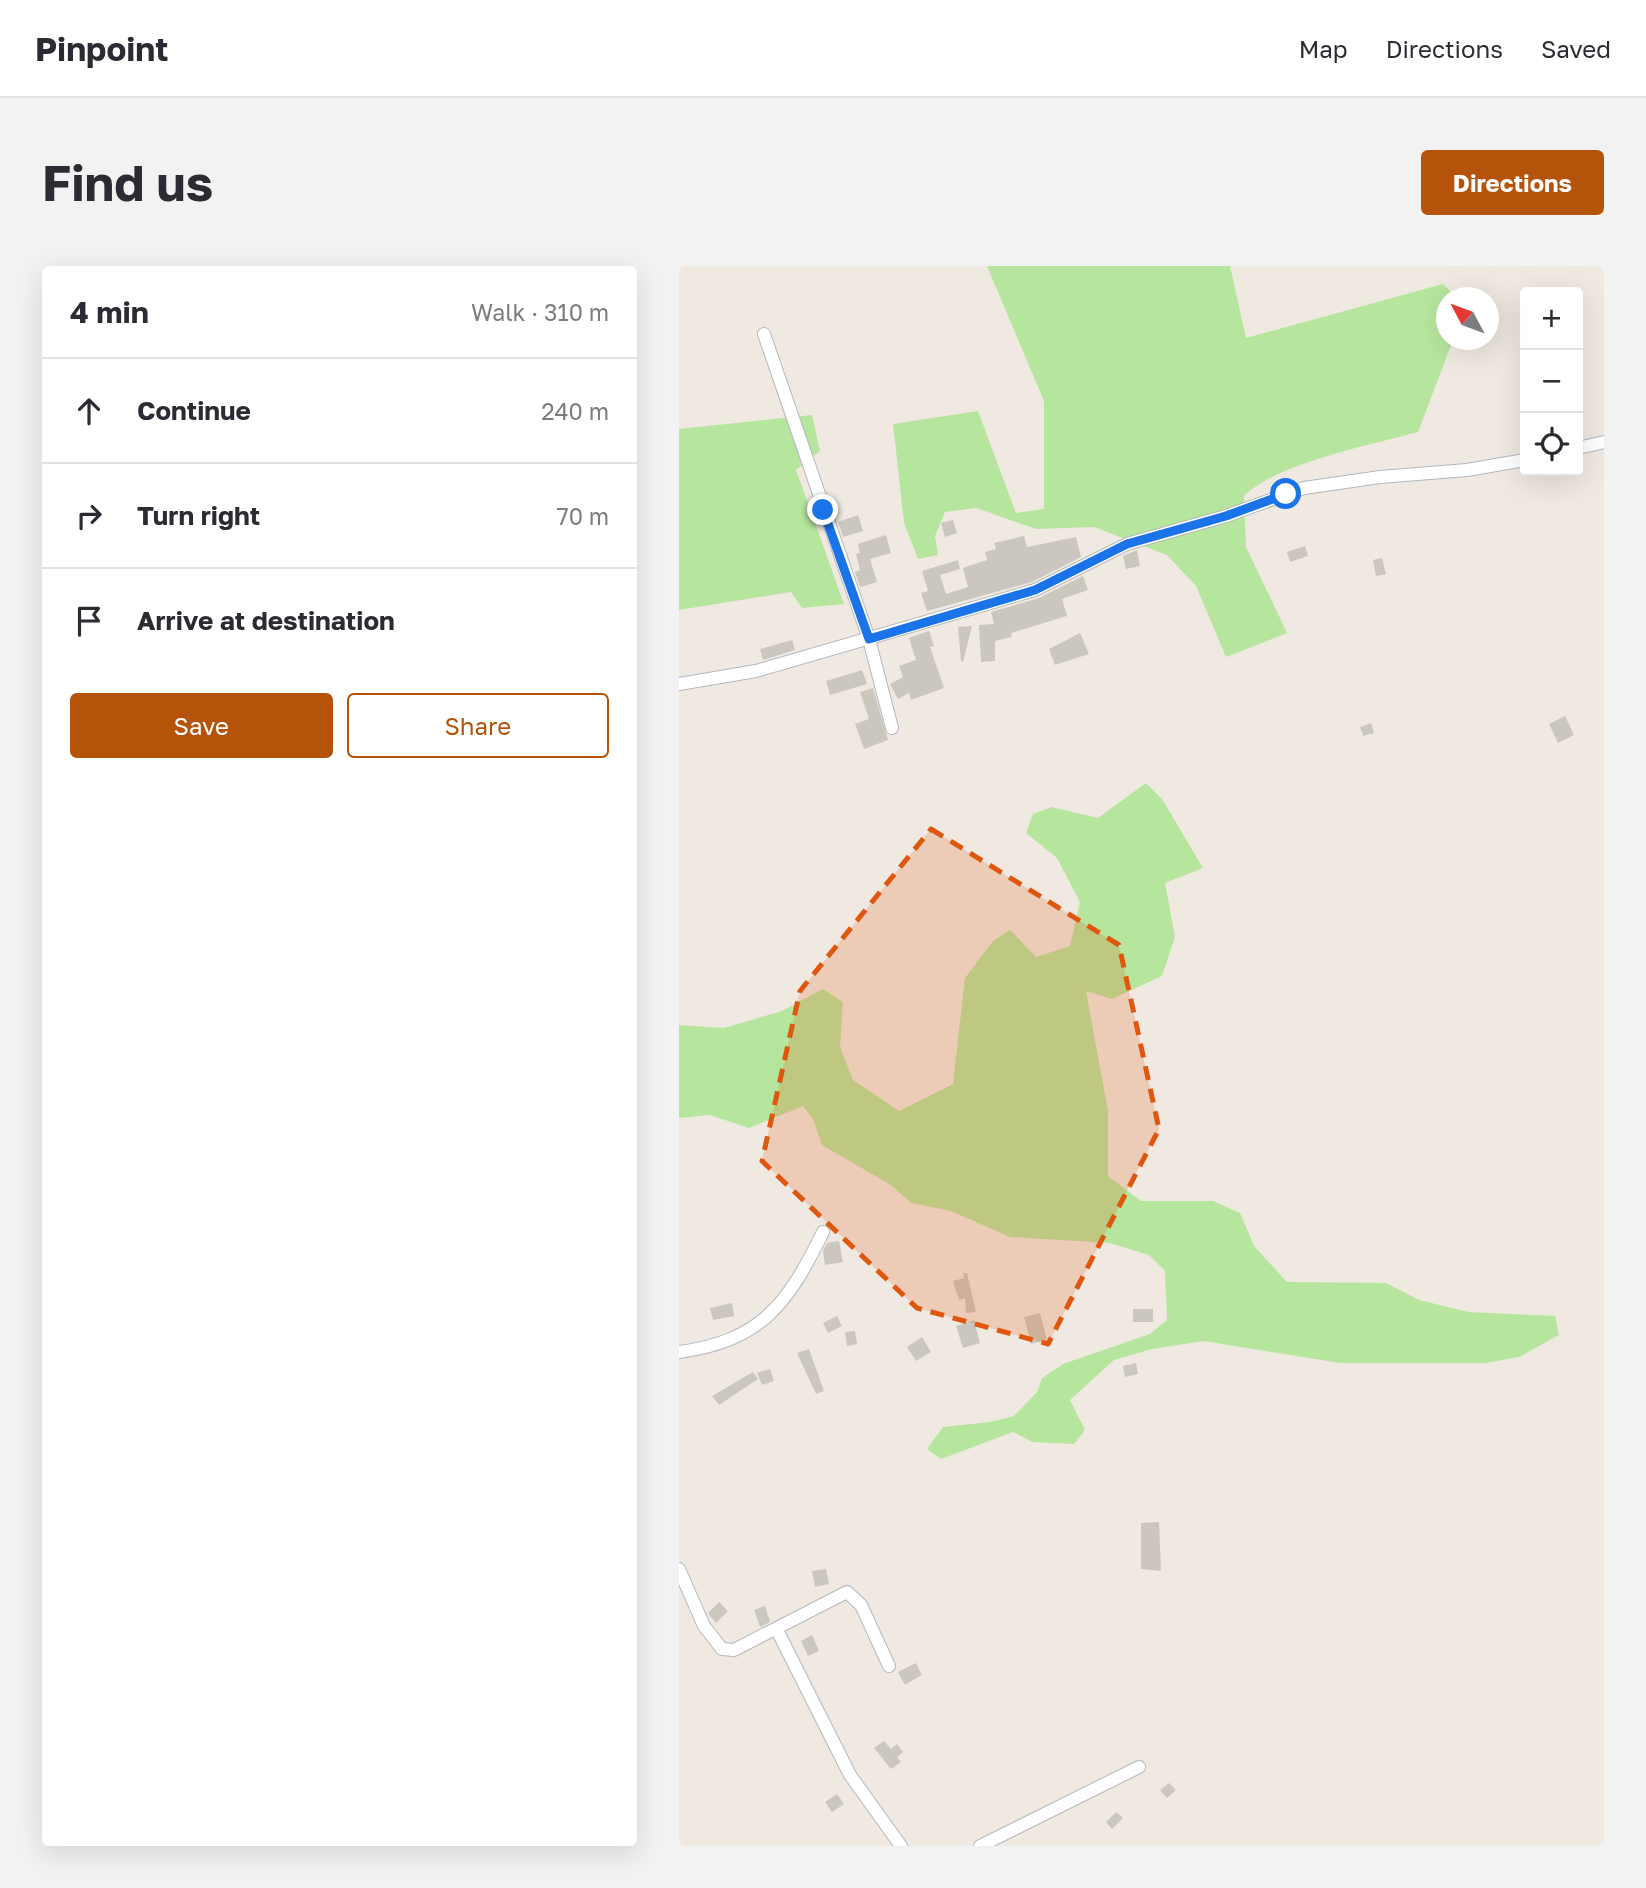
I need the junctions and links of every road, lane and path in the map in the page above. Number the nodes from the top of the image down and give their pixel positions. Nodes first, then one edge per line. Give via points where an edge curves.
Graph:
1 (764, 334) dead end
2 (1604, 442) edge
3 (1583, 447) edge
4 (1520, 461) edge
5 (869, 639) junction
6 (679, 684) edge
7 (892, 728) dead end
8 (823, 1232) dead end
9 (679, 1352) edge
10 (679, 1569) edge
11 (777, 1630) junction
12 (889, 1666) dead end
13 (1139, 1767) dead end
14 (901, 1846) edge
15 (980, 1846) edge

1 - 5 street
2 - 3 street
4 - 5 street via 1304,488 1127,544 1035,590
5 - 6 street via 756,671
5 - 7 street
8 - 9 street via 776,1311 729,1340
10 - 11 street via 704,1626 722,1648 734,1650
11 - 12 street via 847,1592 860,1605
11 - 14 street via 850,1775
13 - 15 street

